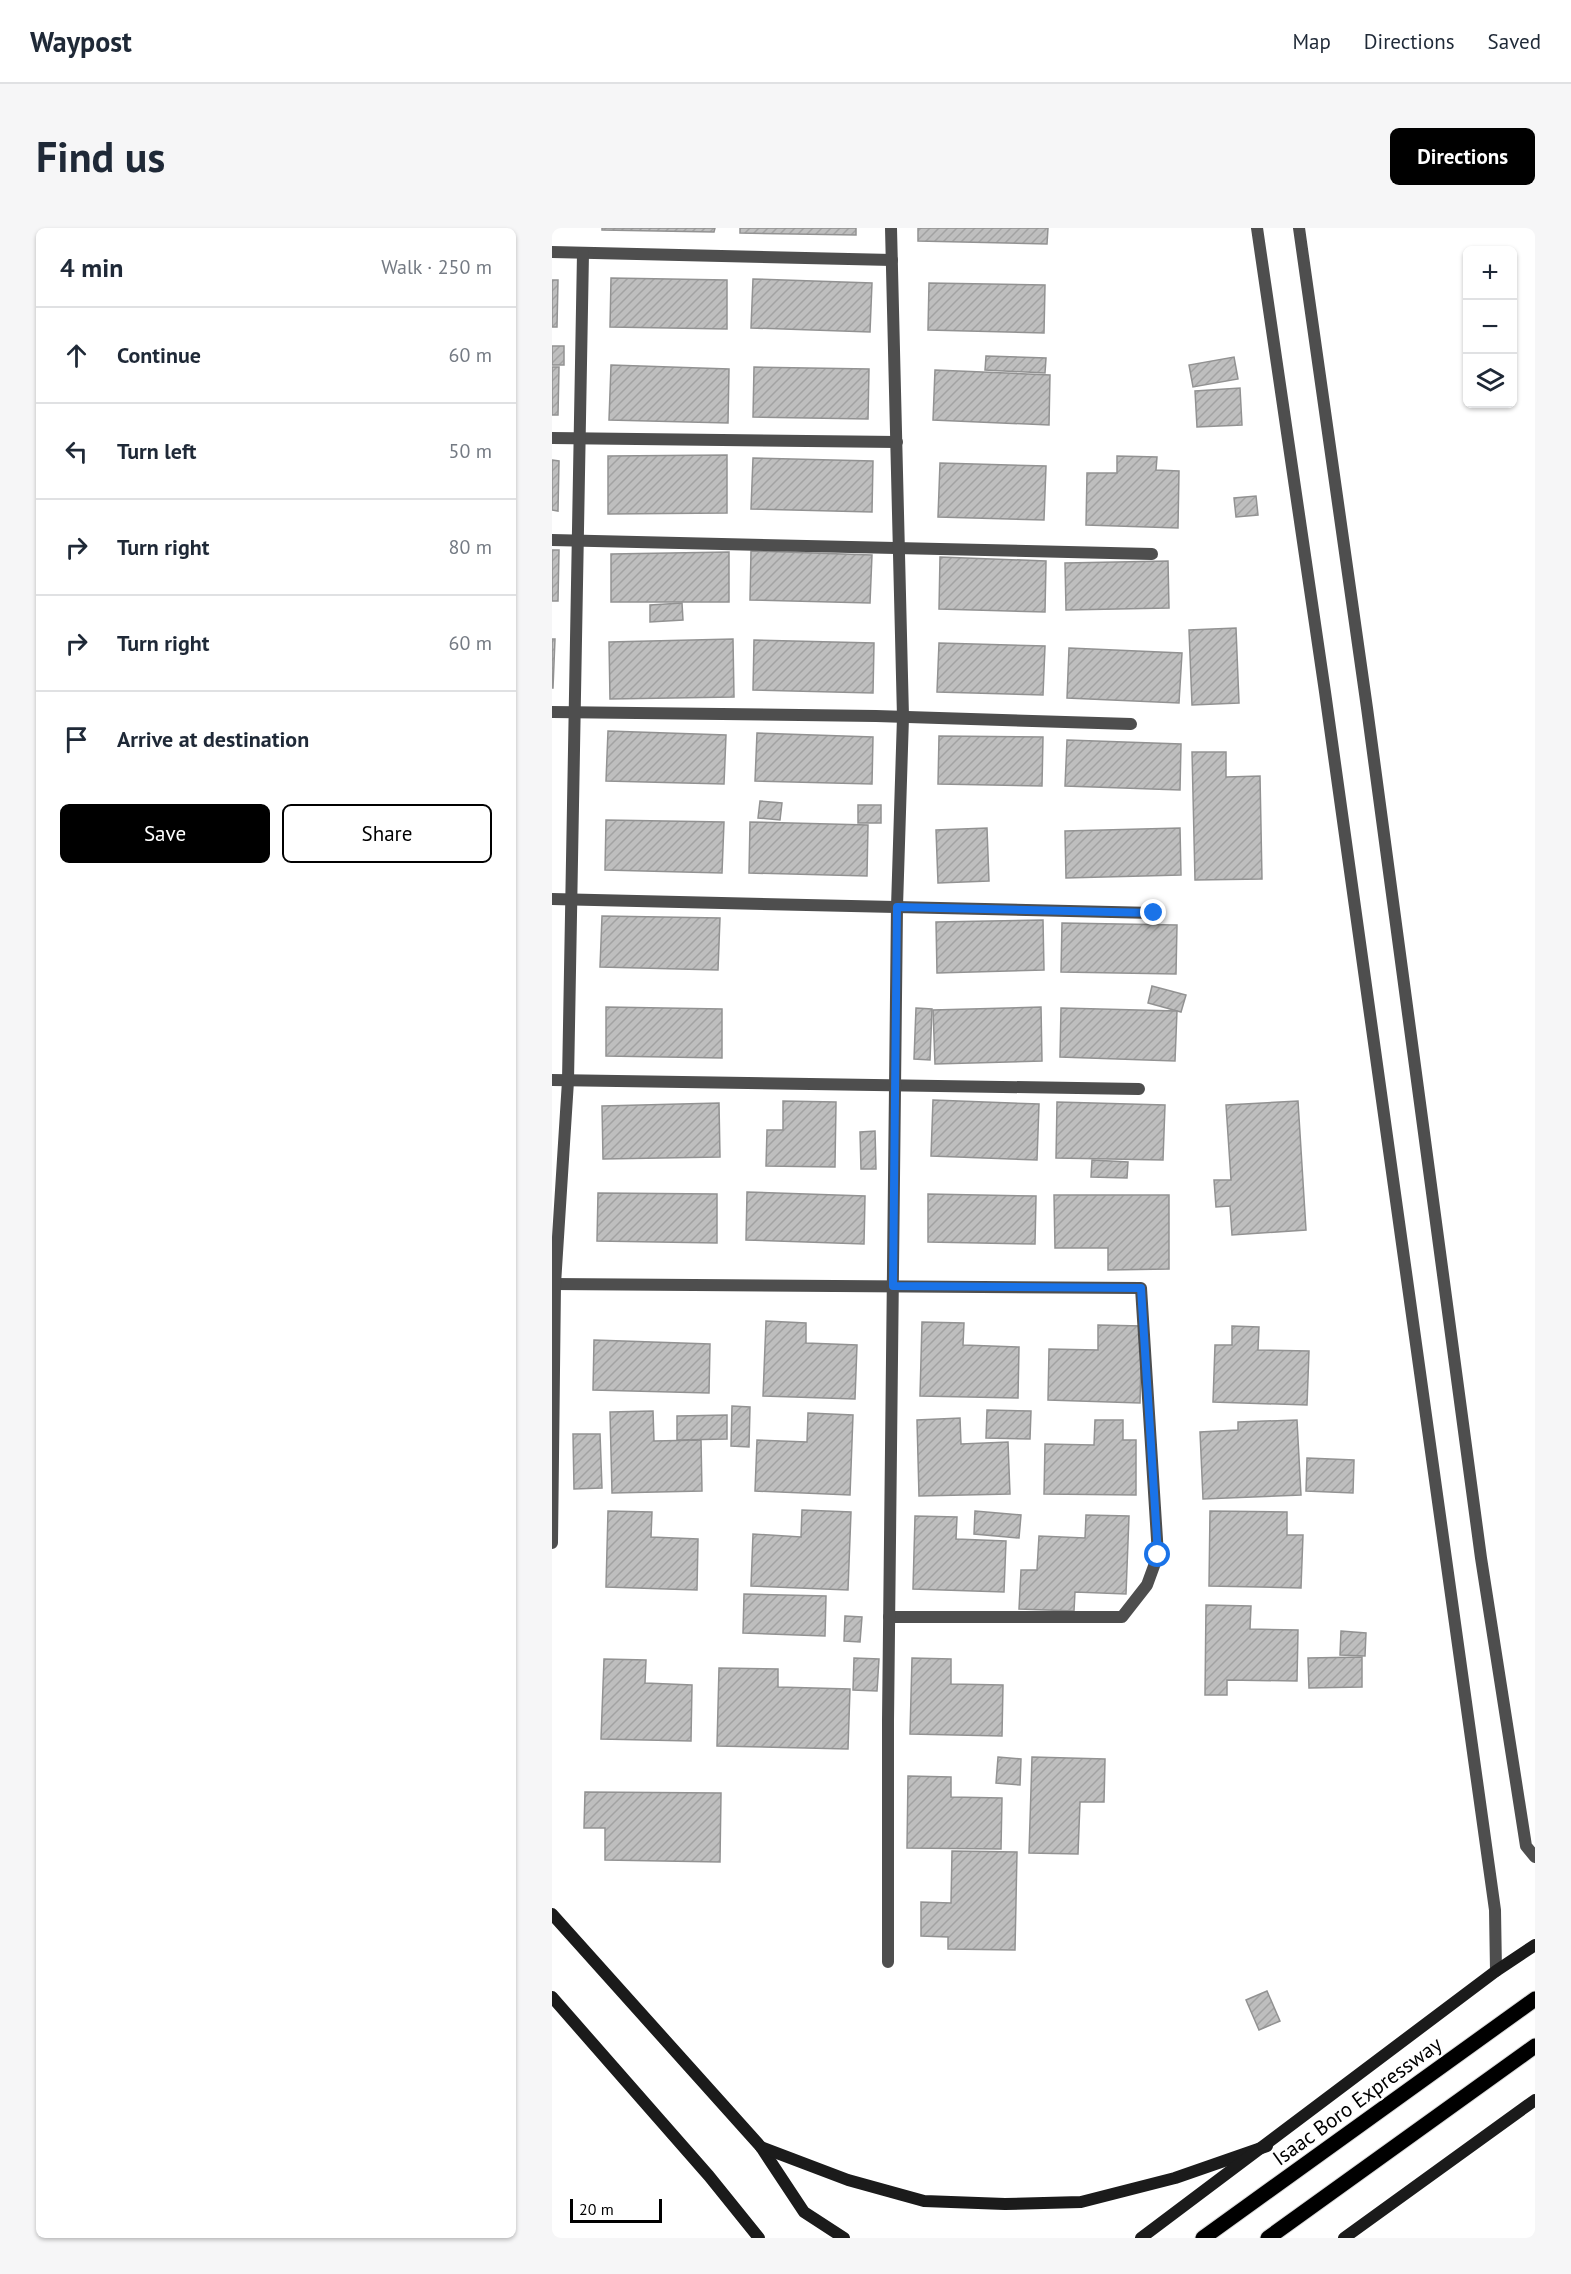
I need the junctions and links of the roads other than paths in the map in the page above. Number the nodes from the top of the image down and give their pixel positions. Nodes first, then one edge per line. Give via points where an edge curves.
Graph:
1 (891, 228) edge
2 (1257, 228) edge
3 (1299, 228) edge
4 (552, 252) edge
5 (583, 253) junction
6 (892, 260) junction
7 (552, 438) edge
8 (579, 438) junction
9 (897, 442) junction
10 (552, 540) edge
11 (579, 540) junction
12 (900, 548) junction
13 (1152, 554) dead end
14 (552, 712) edge
15 (576, 712) junction
16 (903, 717) junction
17 (1131, 724) dead end
18 (552, 899) edge
19 (572, 899) junction
20 (897, 907) junction
21 (1154, 913) dead end
22 (552, 1080) edge
23 (568, 1081) junction
24 (896, 1085) junction
25 (1139, 1089) dead end
26 (554, 1284) edge
27 (893, 1286) junction
28 (552, 1543) edge
29 (889, 1617) junction
30 (1535, 1857) edge
31 (552, 1914) edge
32 (1535, 1945) edge
33 (888, 1962) dead end
34 (1497, 1971) junction
35 (552, 1997) edge
36 (1535, 1999) edge
37 (1535, 2046) edge
38 (1535, 2100) edge
39 (1267, 2146) junction
40 (761, 2147) junction
41 (759, 2238) edge
42 (844, 2238) edge
43 (1141, 2238) edge
44 (1203, 2238) edge
45 (1268, 2238) edge
46 (1344, 2238) edge

1 - 6 street
2 - 34 street via 1496,1910
3 - 30 street via 1481,1558 1526,1846
4 - 5 street
5 - 6 street
5 - 8 street
6 - 9 street
7 - 8 street
8 - 9 street
8 - 11 street
9 - 12 street
10 - 11 street
11 - 12 street
11 - 15 street
12 - 13 street
12 - 16 street
14 - 15 street
15 - 16 street
15 - 19 street
16 - 17 street
16 - 20 street
18 - 19 street
19 - 20 street
19 - 23 street
20 - 21 street
20 - 24 street
22 - 23 street
23 - 24 street
23 - 26 street
24 - 25 street
24 - 27 street
26 - 27 street
26 - 28 street
27 - 29 street
27 - 29 street via 1141,1288 1158,1555 1147,1585 1122,1617
29 - 33 street
31 - 40 main road
32 - 34 main road
34 - 39 main road
35 - 41 main road via 710,2176
36 - 44 main road, Isaac Boro Expressway
37 - 45 main road
38 - 46 main road
39 - 40 main road via 1175,2178 1081,2202 1005,2204 924,2201 848,2180
39 - 43 main road
40 - 42 main road via 804,2212

